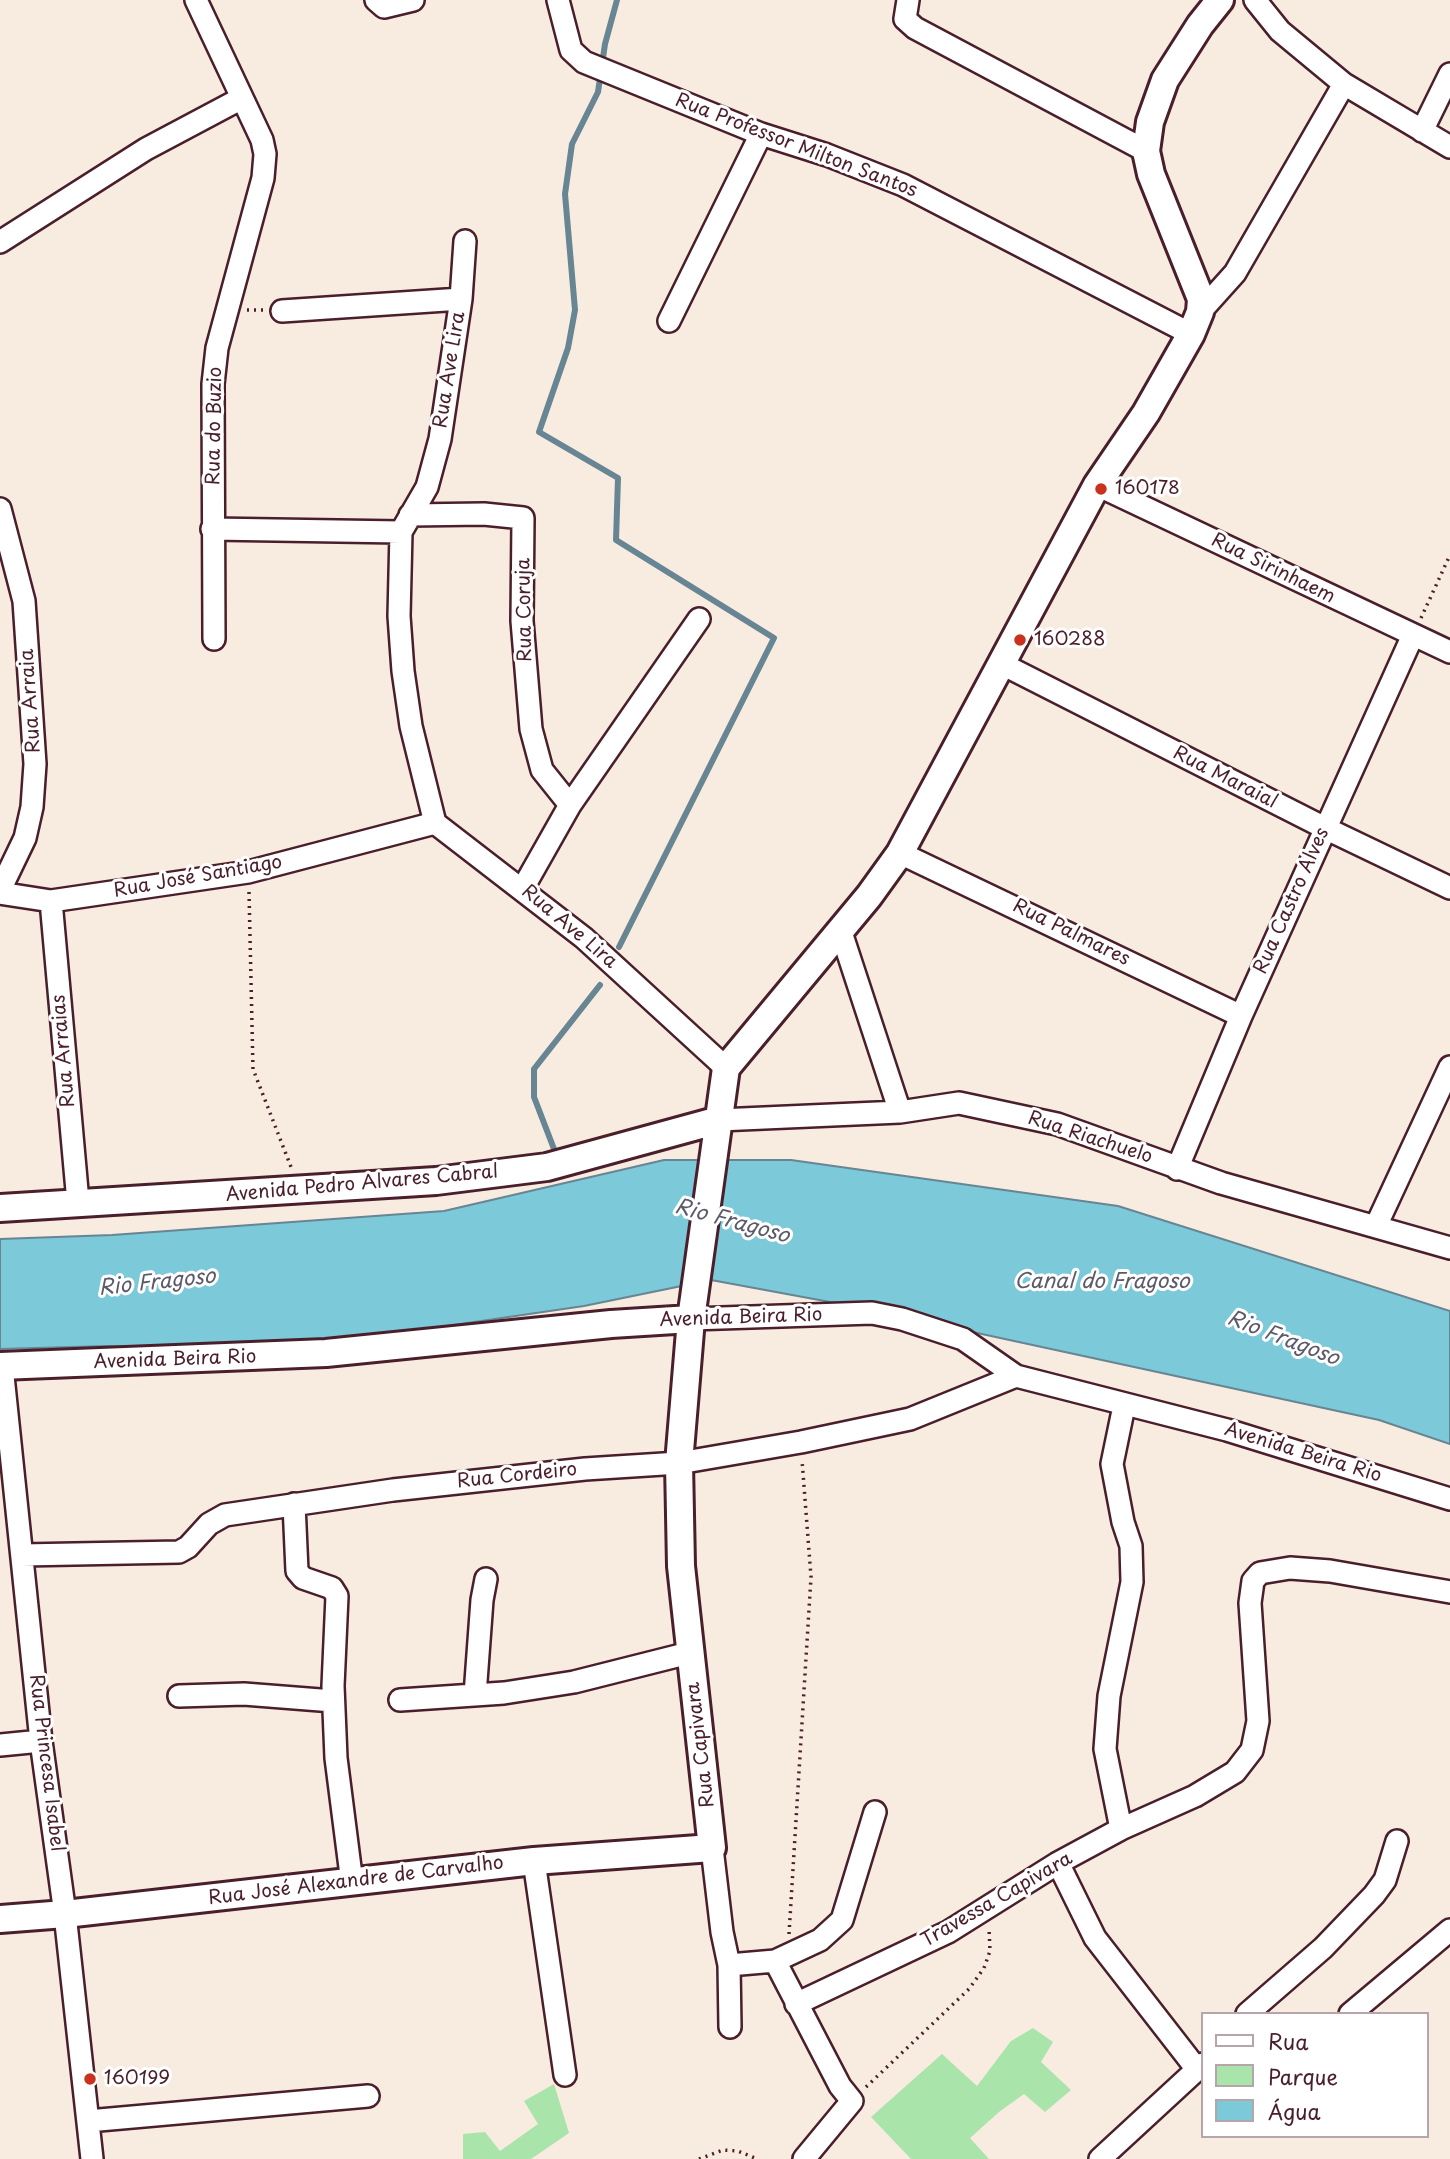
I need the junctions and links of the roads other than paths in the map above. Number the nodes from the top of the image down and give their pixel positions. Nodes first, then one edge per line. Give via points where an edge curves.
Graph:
1 (196, 0) edge
2 (376, 0) edge
3 (413, 0) edge
4 (558, 0) edge
5 (908, 0) edge
6 (1220, 0) edge
7 (1255, 0) edge
8 (1450, 74) edge
9 (1344, 83) junction
10 (242, 99) junction
11 (1422, 131) junction
12 (761, 134) junction
13 (1450, 147) edge
14 (1146, 151) junction
15 (0, 242) edge
16 (465, 242) dead end
17 (461, 299) junction
18 (282, 311) road end
19 (669, 321) dead end
20 (1195, 323) junction
21 (1097, 485) junction
22 (1, 517) edge
23 (406, 523) junction
24 (212, 529) junction
25 (699, 619) dead end
26 (1413, 635) junction
27 (214, 639) dead end
28 (1450, 652) edge
29 (1002, 664) junction
30 (570, 805) junction
31 (435, 823) junction
32 (1325, 828) junction
33 (900, 853) junction
34 (523, 888) junction
35 (1450, 888) edge
36 (0, 891) edge
37 (51, 901) junction
38 (840, 929) junction
39 (1241, 1016) junction
40 (1450, 1067) edge
41 (726, 1068) junction
42 (900, 1112) junction
43 (718, 1128) junction
44 (1177, 1169) junction
45 (78, 1202) junction
46 (0, 1208) edge
47 (1376, 1226) junction
48 (1450, 1248) edge
49 (693, 1307) junction
50 (1, 1366) edge
51 (1016, 1376) junction
52 (1124, 1406) junction
53 (679, 1463) junction
54 (1450, 1499) edge
55 (294, 1504) junction
56 (9, 1534) edge
57 (22, 1555) junction
58 (486, 1579) dead end
59 (1450, 1592) edge
60 (690, 1653) junction
61 (475, 1695) junction
62 (179, 1696) dead end
63 (400, 1700) dead end
64 (333, 1701) junction
65 (41, 1741) junction
66 (0, 1745) edge
67 (875, 1812) dead end
68 (1121, 1829) junction
69 (1397, 1841) dead end
70 (712, 1848) junction
71 (534, 1861) junction
72 (1058, 1863) junction
73 (352, 1883) junction
74 (65, 1914) junction
75 (0, 1919) edge
76 (1450, 1930) edge
77 (781, 1959) junction
78 (729, 1965) junction
79 (796, 2004) junction
80 (1249, 2012) edge
81 (1352, 2012) edge
82 (730, 2027) dead end
83 (1200, 2066) edge
84 (565, 2075) dead end
85 (368, 2096) dead end
86 (88, 2121) junction
87 (92, 2159) edge
88 (804, 2159) edge
89 (1100, 2159) edge

1 - 10 street, Rua do Buzio
2 - 3 street via 393,7
4 - 12 street, Rua Professor Milton Santos via 571,50 587,63
5 - 14 street via 905,19 915,28
6 - 14 main road via 1165,80 1150,122
7 - 9 street via 1280,31
8 - 11 street
9 - 11 street
9 - 20 street via 1236,273
10 - 15 street via 146,149
10 - 24 street, Rua do Buzio via 265,154 264,178 227,309 213,384
11 - 13 street
12 - 19 street
12 - 20 street, Rua Professor Milton Santos via 903,185
14 - 20 main road via 1197,288
16 - 17 street, Rua Ave Lira
17 - 18 street
17 - 23 street, Rua Ave Lira via 440,439 427,487
20 - 21 main road via 1146,413
21 - 26 street, Rua Sirinhaem
21 - 29 main road
22 - 36 street, Rua Arraia via 24,601 35,764 25,838
23 - 24 street
23 - 30 street, Rua Coruja via 484,514 523,519 522,621 531,729 542,770
23 - 31 street, Rua Ave Lira via 399,616 403,671 411,726
24 - 27 street, Rua do Buzio
25 - 30 street
26 - 28 street, Rua Sirinhaem
26 - 32 street, Rua Castro Alves
29 - 32 street, Rua Maraial
29 - 33 main road
30 - 34 street
31 - 34 street, Rua Ave Lira
31 - 37 street, Rua José Santiago via 248,872
32 - 35 street, Rua Maraial
32 - 39 street, Rua Castro Alves
33 - 38 main road
33 - 39 street, Rua Palmares
34 - 41 street, Rua Ave Lira via 613,962
36 - 37 street, Rua José Santiago
37 - 45 street, Rua Arraias
38 - 41 main road
38 - 42 street
39 - 44 street, Rua Castro Alves
40 - 47 street
41 - 43 main road
42 - 43 street, Rua Riachuelo
42 - 44 street, Rua Riachuelo via 959,1103 1027,1116
43 - 45 main road, Avenida Pedro Alvares Cabral via 547,1167 436,1181
43 - 49 main road
44 - 47 street, Rua Riachuelo
45 - 46 main road, Avenida Pedro Alvares Cabral
47 - 48 street, Rua Riachuelo
49 - 50 main road, Avenida Beira Rio via 611,1324 326,1353
49 - 51 street, Avenida Beira Rio via 872,1313 963,1339
49 - 53 main road, Rua Capivara
50 - 56 street, Rua Princesa Isabel
51 - 52 street, Avenida Beira Rio
51 - 53 street, Rua Cordeiro via 910,1419
52 - 54 street, Avenida Beira Rio via 1227,1430
52 - 68 street via 1112,1464 1131,1546 1132,1582 1109,1696 1105,1749
53 - 55 street, Rua Cordeiro via 506,1477
53 - 60 main road, Rua Capivara via 679,1528
55 - 57 street, Rua Cordeiro via 214,1520 179,1552
55 - 64 street via 297,1571 303,1578 332,1588 337,1596
56 - 57 street, Rua Princesa Isabel
57 - 65 street, Rua Princesa Isabel
58 - 61 street
59 - 68 street, Travessa Capivara via 1330,1571 1260,1573 1253,1581 1251,1619 1259,1709 1255,1739 1245,1760 1220,1782
60 - 61 street via 574,1682
60 - 70 main road, Rua Capivara
61 - 63 street
62 - 64 street via 244,1694
64 - 73 street
65 - 66 street
65 - 74 street, Rua Princesa Isabel
67 - 77 street via 842,1920 820,1940
68 - 72 street, Travessa Capivara
69 - 80 street via 1385,1880 1374,1895 1323,1948
70 - 71 main road, Rua José Alexandre de Carvalho
70 - 78 street, Rua Capivara
71 - 73 main road, Rua José Alexandre de Carvalho
71 - 84 street
72 - 79 street, Travessa Capivara via 948,1932
72 - 83 street via 1096,1938
73 - 74 main road, Rua José Alexandre de Carvalho
74 - 75 main road, Rua José Alexandre de Carvalho
74 - 86 street, Rua Princesa Isabel
76 - 81 street
77 - 78 street
77 - 79 street
78 - 82 street, Rua Capivara
79 - 88 street via 852,2101
83 - 89 street
85 - 86 street
86 - 87 street, Rua Princesa Isabel

